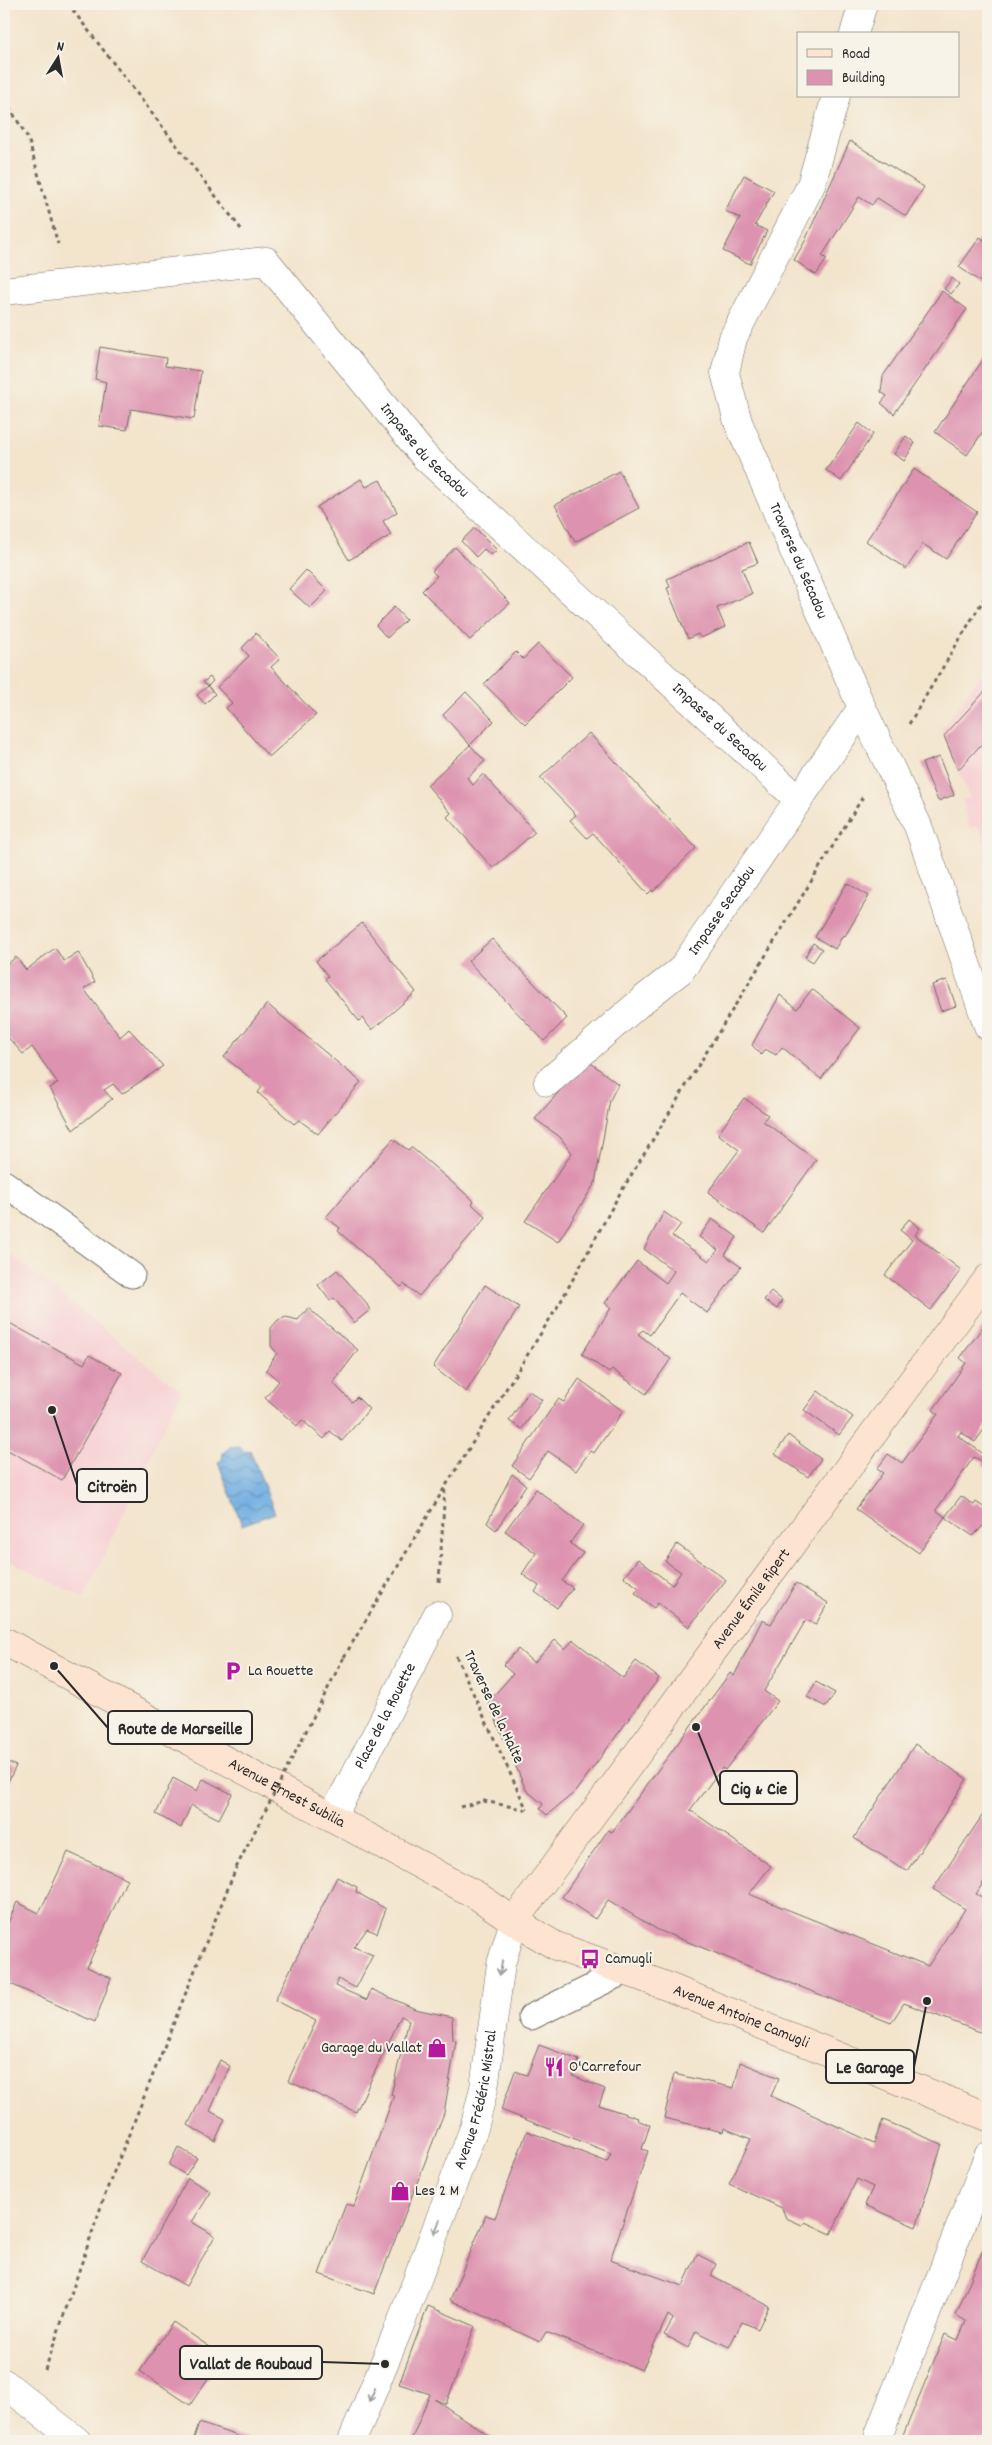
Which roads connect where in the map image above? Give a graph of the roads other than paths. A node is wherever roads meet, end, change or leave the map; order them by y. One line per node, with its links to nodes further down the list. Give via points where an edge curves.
1 (862, 4): 2 (street)
2 (855, 32)
3 (835, 98): 5 (street, Traverse du Sécadou, via 811,185 733,338 725,373 738,422)
4 (4, 291): 6 (street, Impasse du Secadou, via 266,261 425,456)
5 (862, 708): 6 (street, Impasse Secadou); 7 (street, Traverse du Sécadou, via 918,826)
6 (799, 800): 8 (street, Impasse Secadou, via 682,970)
7 (988, 1026)
8 (548, 1082)
9 (4, 1183): 10 (lane)
10 (132, 1275)
11 (988, 1278): 15 (main road, Avenue Émile Ripert)
12 (437, 1615): 14 (street, Place de la Rouette)
13 (4, 1641): 14 (main road, Avenue Ernest Subilia)
14 (332, 1817): 15 (main road, Avenue Ernest Subilia, via 476,1895)
15 (514, 1922): 16 (main road, Avenue Ernest Subilia, via 556,1946); 22 (street, Avenue Frédéric Mistral, one-way to 22, via 501,1964 484,2088 474,2128 385,2364)
16 (625, 1971): 17 (lane); 18 (main road, Avenue Antoine Camugli)
17 (531, 2017)
18 (988, 2117)
19 (988, 2156): 23 (street)
20 (4, 2383): 21 (street)
21 (76, 2441)
22 (352, 2441)
23 (879, 2441)

